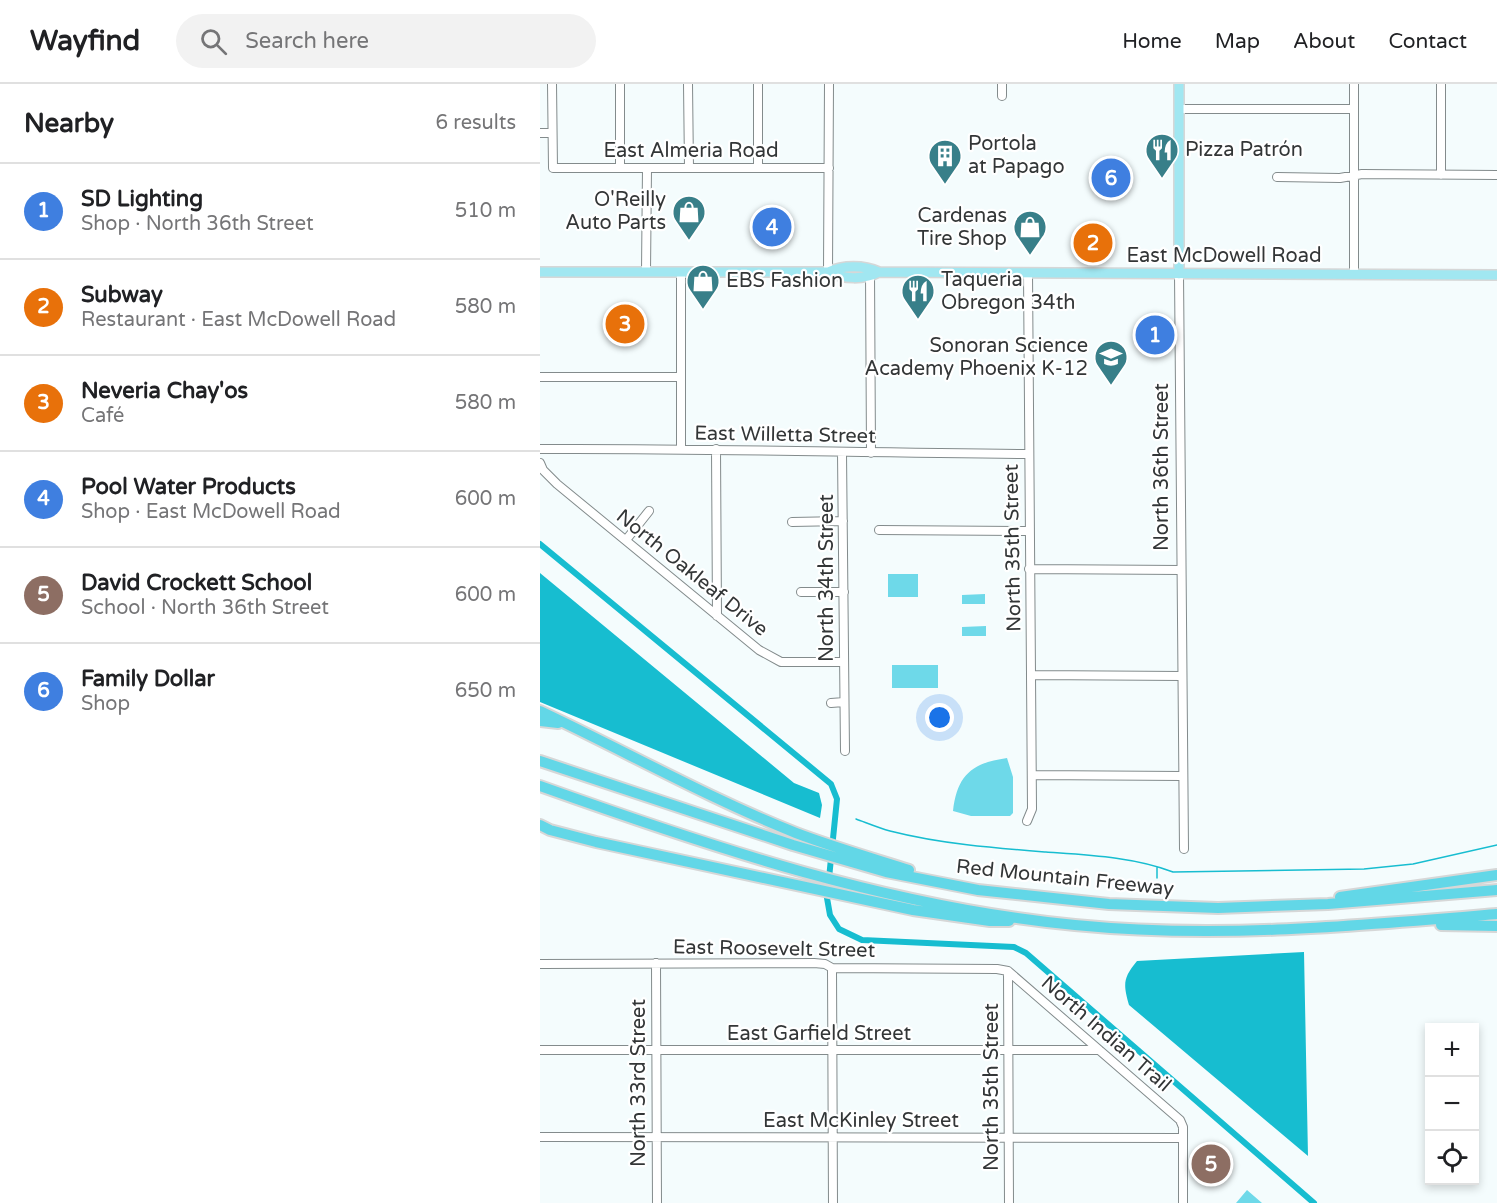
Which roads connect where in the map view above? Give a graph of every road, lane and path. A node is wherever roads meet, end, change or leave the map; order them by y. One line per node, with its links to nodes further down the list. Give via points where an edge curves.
1 (552, 84): 14 (street)
2 (620, 84): 15 (street)
3 (688, 84): 17 (street)
4 (758, 84): 18 (street)
5 (829, 84): 19 (street)
6 (1002, 84): 10 (street)
7 (1179, 84): 11 (main road, North 36th Street)
8 (1354, 84): 12 (street)
9 (1441, 84): 21 (street)
10 (1002, 96)
11 (1179, 109): 12 (street); 30 (main road, North 36th Street)
12 (1354, 109): 20 (street)
13 (540, 133): 14 (street)
14 (552, 133): 15 (street, East Almeria Road, via 553,168)
15 (620, 168): 16 (street, East Almeria Road)
16 (647, 168): 17 (street, East Almeria Road); 25 (street)
17 (689, 168): 18 (street, East Almeria Road)
18 (758, 168): 19 (street, East Almeria Road)
19 (829, 168): 27 (street)
20 (1354, 175): 21 (street); 23 (street); 31 (street)
21 (1441, 175): 22 (street)
22 (1497, 175)
23 (1277, 177)
24 (540, 272): 25 (main road, East McDowell Road)
25 (646, 272): 26 (main road, East McDowell Road)
26 (681, 272): 27 (main road, East McDowell Road); 34 (street)
27 (828, 272): 28 (main road, East McDowell Road, via 839,277)
28 (873, 272): 29 (main road, East McDowell Road); 39 (street)
29 (1028, 273): 30 (main road, East McDowell Road); 40 (street, North 35th Street)
30 (1179, 274): 31 (main road, East McDowell Road); 49 (street, North 36th Street)
31 (1354, 274): 32 (main road, East McDowell Road)
32 (1497, 275)
33 (540, 377): 34 (street)
34 (681, 377): 36 (street)
35 (540, 449): 36 (street, East Willetta Street)
36 (681, 449): 37 (street, East Willetta Street)
37 (716, 449): 38 (street, East Willetta Street); 52 (street)
38 (842, 453): 39 (street, East Willetta Street); 43 (street, North 34th Street)
39 (871, 453): 40 (street, East Willetta Street)
40 (1029, 454): 46 (street, North 35th Street)
41 (540, 463): 47 (street, North Oakleaf Drive, via 557,484)
42 (650, 511): 47 (street)
43 (843, 521): 44 (street); 51 (street, North 34th Street)
44 (792, 522)
45 (879, 530): 46 (street)
46 (1029, 531): 48 (street, North 35th Street)
47 (626, 540): 52 (street, North Oakleaf Drive)
48 (1029, 569): 49 (street); 54 (street, North 35th Street)
49 (1181, 570): 55 (street, North 36th Street)
50 (801, 592): 51 (street)
51 (844, 592): 53 (street, North 34th Street)
52 (717, 616): 53 (street, North Oakleaf Drive, via 759,651 781,662)
53 (844, 662): 56 (street, North 34th Street)
54 (1032, 675): 55 (street); 63 (street, North 35th Street)
55 (1182, 676): 64 (street, North 36th Street)
56 (844, 702): 57 (street); 61 (street, North 34th Street)
57 (831, 703)
58 (540, 711): 60 (highway)
59 (540, 721): 60 (highway)
60 (573, 728): 69 (highway)
61 (845, 751)
62 (540, 760): 69 (highway, via 793,845)
63 (1032, 775): 64 (street); 66 (street, North 35th Street, via 1032,809)
64 (1182, 776): 68 (street, North 36th Street)
65 (540, 786): 72 (highway, Red Mountain Freeway)
66 (1027, 821)
67 (543, 828): 72 (highway, via 787,884)
68 (1184, 849)
69 (859, 860): 73 (highway, Red Mountain Freeway, via 1020,895 1152,907)
70 (1497, 875): 73 (highway)
71 (1497, 890): 73 (highway, Red Mountain Freeway)
72 (856, 892): 75 (highway, Red Mountain Freeway, via 1036,921 1119,929 1215,932)
73 (1284, 907)
74 (1497, 914): 75 (highway, Red Mountain Freeway)
75 (1396, 923): 76 (highway)
76 (1497, 926)
77 (656, 963): 78 (street, East Roosevelt Street); 79 (street, East Roosevelt Street, via 814,963); 82 (street, North 33rd Street)
78 (540, 964)
79 (832, 968): 80 (street, East Roosevelt Street); 84 (street)
80 (1008, 971): 83 (street, North Indian Trail); 85 (street, North 35th Street)
81 (540, 1050): 82 (street, East Garfield Street)
82 (656, 1050): 84 (street, East Garfield Street); 87 (street, North 33rd Street)
83 (1099, 1050): 85 (street, East Garfield Street); 90 (street, North Indian Trail, via 1182,1123)
84 (832, 1051): 85 (street, East Garfield Street); 88 (street)
85 (1008, 1052): 89 (street, North 35th Street)
86 (540, 1137): 87 (street, East McKinley Street)
87 (656, 1137): 88 (street, East McKinley Street); 91 (street, North 33rd Street)
88 (833, 1137): 89 (street, East McKinley Street); 92 (street)
89 (1009, 1138): 90 (street, East McKinley Street); 93 (street, North 35th Street)
90 (1183, 1138): 94 (street)
91 (657, 1203)
92 (833, 1203)
93 (1009, 1203)
94 (1183, 1203)

